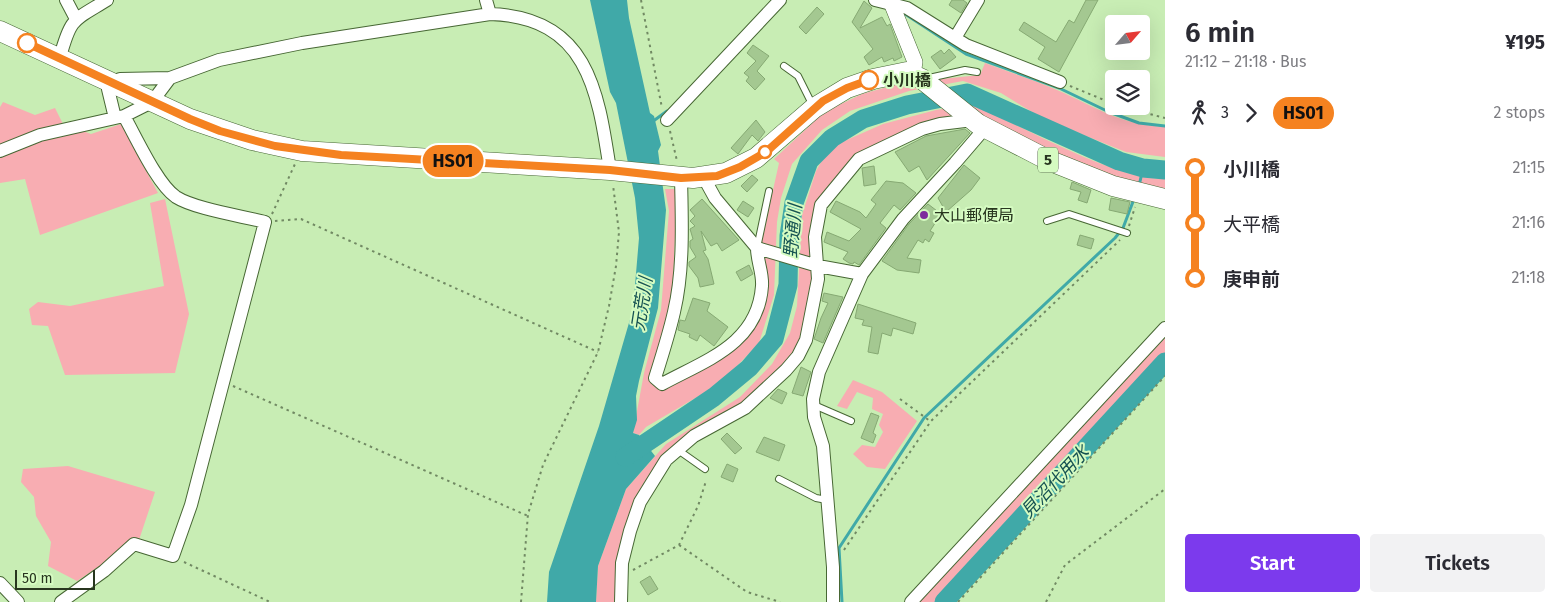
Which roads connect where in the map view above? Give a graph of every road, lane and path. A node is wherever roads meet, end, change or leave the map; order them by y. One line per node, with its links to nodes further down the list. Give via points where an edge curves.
1 (66, 0): 10 (street)
2 (108, 0): 10 (street)
3 (486, 0): 9 (street)
4 (641, 0): 26 (path)
5 (780, 0): 26 (street)
6 (875, 0): 8 (street)
7 (978, 0): 12 (street)
8 (891, 3): 12 (street, via 907,8); 17 (street)
9 (490, 14): 16 (street, via 302,43 219,60); 30 (street, via 514,14 548,29 571,45 588,72 597,95)
10 (76, 19): 13 (street, via 67,30)
11 (0, 31): 13 (main road)
12 (955, 38): 18 (street)
13 (60, 57): 19 (main road)
14 (784, 66): 22 (lane, via 798,76)
15 (977, 72): 17 (lane, via 965,70)
16 (170, 78): 19 (street, via 120,79); 21 (street)
17 (920, 78): 22 (main road, via 900,73 860,83); 27 (main road, 5)
18 (1060, 82): 20 (path)
19 (110, 83): 21 (main road); 24 (street, via 108,89)
20 (1105, 100)
21 (152, 102): 24 (street); 29 (main road, via 220,131)
22 (814, 108): 32 (main road, via 756,158 726,173)
23 (1150, 114): 25 (path)
24 (120, 117): 28 (street, via 40,136); 37 (street, via 163,183 176,196 188,203)
25 (1165, 118)
26 (666, 120): 31 (path)
27 (975, 122): 34 (main road, 5, via 1083,175); 40 (street, via 940,124 922,130 859,159 850,167 821,204 814,237); 41 (street, via 955,164 903,219)
28 (0, 151)
29 (302, 151): 30 (main road); 37 (path, via 271,218)
30 (612, 170): 31 (main road); 43 (path, via 619,232 616,266)
31 (678, 178): 32 (main road); 39 (street, via 682,226 676,296 656,378 658,382 662,384 718,354 740,339 748,329 762,288)
32 (704, 178): 39 (street, via 715,198)
33 (769, 191): 39 (lane)
34 (1137, 193): 35 (main road, 5); 38 (path)
35 (1165, 199)
36 (1046, 221): 38 (lane, via 1069,214)
37 (265, 222): 43 (path, via 300,219); 45 (street)
38 (1126, 232): 49 (path)
39 (759, 249): 40 (street)
40 (817, 265): 41 (street); 50 (street, via 812,323 798,356 745,408 694,436)
41 (862, 274): 47 (street, via 819,372)
42 (1165, 328): 69 (street)
43 (598, 352): 56 (path, via 543,464)
44 (1165, 376): 70 (path)
45 (223, 381): 56 (path); 58 (street, via 191,505)
46 (900, 399): 49 (path)
47 (813, 405): 48 (lane); 55 (street, via 823,446)
48 (852, 421)
49 (931, 421): 59 (path)
50 (678, 450): 51 (lane); 60 (street, via 666,460 640,502 628,539)
51 (705, 469)
52 (778, 479): 55 (lane)
53 (706, 482): 57 (path)
54 (1165, 489): 71 (path, via 1065,565)
55 (827, 500): 59 (street)
56 (528, 516): 65 (path)
57 (679, 545): 60 (path); 67 (path, via 746,592)
58 (173, 556): 63 (street, via 134,544); 64 (path)
59 (832, 567): 68 (street)
60 (622, 576): 66 (street)
61 (0, 582): 62 (street)
62 (18, 602)
63 (61, 602)
64 (270, 602)
65 (521, 602)
66 (620, 602)
67 (780, 602)
68 (833, 602)
69 (911, 602)
70 (958, 602)
71 (1046, 602)

